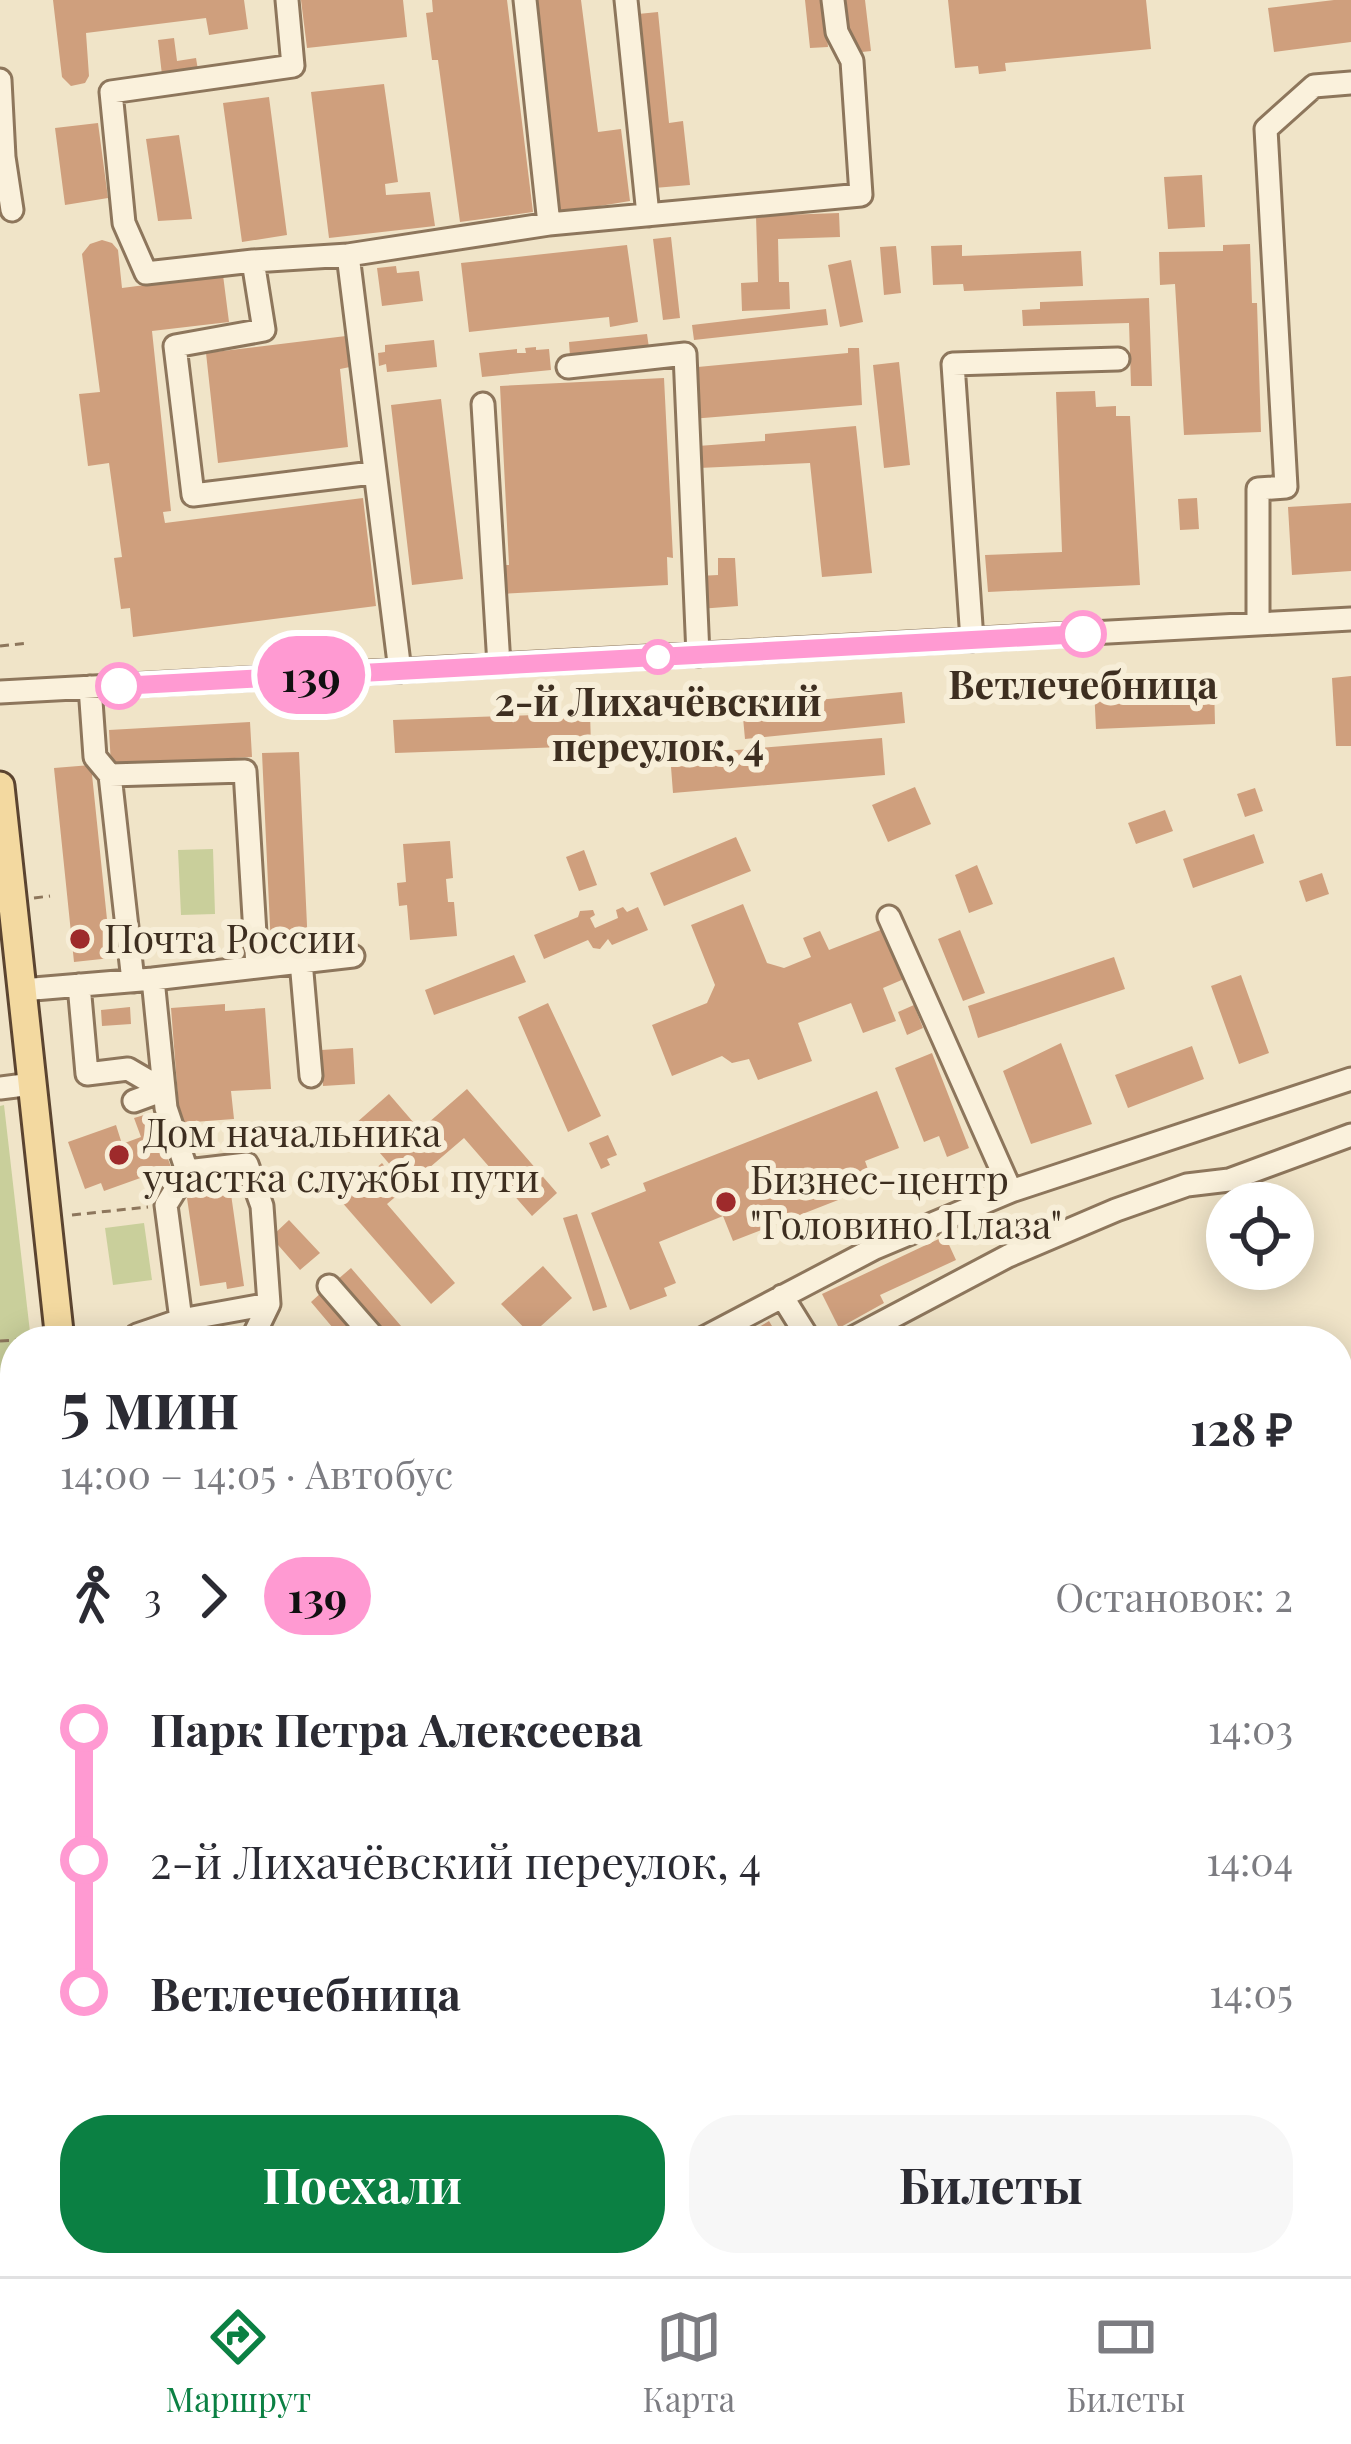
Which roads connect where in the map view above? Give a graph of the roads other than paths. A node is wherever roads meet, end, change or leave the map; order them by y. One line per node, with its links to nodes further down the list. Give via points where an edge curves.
1 (287, 0): 12 (street, via 293,66 111,92 124,223 146,273)
2 (524, 0): 10 (street)
3 (626, 0): 9 (street)
4 (833, 0): 9 (street, via 852,61 861,195)
5 (0, 80): 7 (street)
6 (1351, 83): 18 (street, via 1314,86 1266,129 1286,487 1258,489)
7 (2, 157): 8 (street)
8 (12, 209)
9 (648, 215): 10 (street)
10 (549, 224): 11 (street)
11 (347, 255): 12 (street); 16 (street)
12 (253, 261): 16 (street, via 264,330 175,346 193,495)
13 (1118, 359): 19 (street, via 953,364)
14 (568, 367): 20 (street, via 685,354)
15 (483, 404): 21 (street)
16 (372, 473): 22 (street)
17 (1351, 620): 18 (street)
18 (1258, 624): 19 (street)
19 (972, 640): 20 (street)
20 (698, 655): 21 (street)
21 (499, 665): 22 (street)
22 (400, 671): 23 (street)
23 (90, 687): 24 (street); 25 (street, via 95,757)
24 (0, 692)
25 (110, 775): 30 (street, via 245,771); 31 (street)
26 (0, 786): 33 (main road)
27 (889, 917): 42 (street)
28 (353, 956): 29 (street)
29 (301, 962): 30 (street); 34 (street)
30 (257, 966): 31 (street)
31 (143, 980): 32 (street); 38 (street)
32 (79, 986): 33 (street); 38 (street, via 87,1074 128,1069)
33 (22, 990): 36 (main road)
34 (311, 1076)
35 (1351, 1079): 42 (street)
36 (32, 1084): 37 (street); 47 (main road)
37 (0, 1088)
38 (164, 1090): 39 (street); 41 (street)
39 (134, 1101)
40 (1351, 1135): 53 (street, via 1116,1210)
41 (187, 1171): 45 (street, via 247,1164 262,1206); 46 (street, via 166,1205)
42 (1011, 1190): 44 (street)
43 (329, 1286): 50 (street)
44 (782, 1296): 51 (street); 52 (street)
45 (269, 1304): 46 (street); 49 (street)
46 (181, 1320): 48 (street)
47 (58, 1326)
48 (163, 1326)
49 (258, 1326)
50 (364, 1326)
51 (726, 1326)
52 (800, 1326)
53 (875, 1326)

